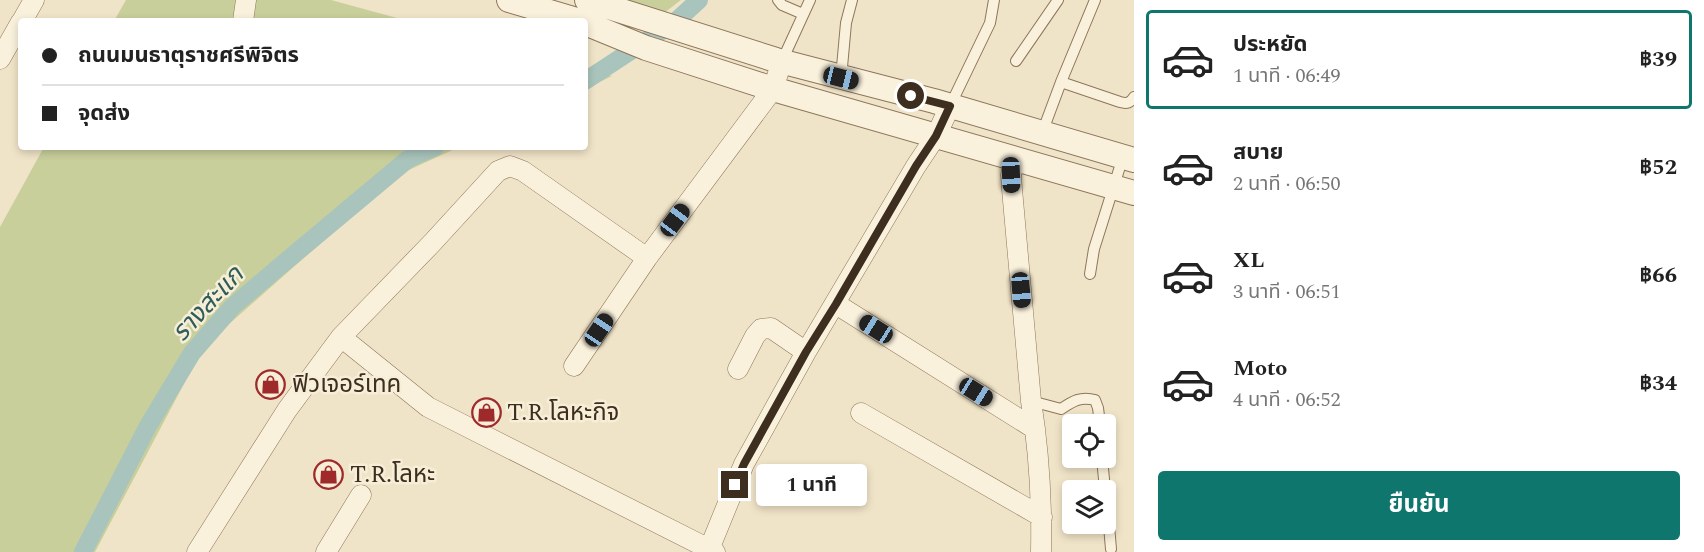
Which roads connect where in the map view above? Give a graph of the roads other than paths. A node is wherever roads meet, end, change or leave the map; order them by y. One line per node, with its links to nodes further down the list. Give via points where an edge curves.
1 (34, 0): 12 (street)
2 (246, 0): 13 (street)
3 (509, 0): 14 (street)
4 (586, 0): 15 (street); 18 (street)
5 (778, 0): 11 (lane)
6 (810, 0): 11 (lane)
7 (852, 0): 23 (lane)
8 (993, 0): 27 (lane, via 990,23)
9 (1058, 0): 22 (lane)
10 (1095, 0): 24 (lane)
11 (803, 14): 21 (lane)
12 (23, 18)
13 (243, 18)
14 (569, 18)
15 (586, 18)
16 (588, 24): 20 (street)
17 (18, 27): 19 (street)
18 (680, 29): 20 (street); 21 (street)
19 (0, 59)
20 (683, 59): 25 (street)
21 (783, 61): 23 (street); 25 (street)
22 (1016, 61)
23 (841, 78): 27 (street)
24 (1061, 82): 26 (lane, via 1126,104); 28 (lane)
25 (773, 89): 29 (street); 33 (street)
26 (1134, 97)
27 (950, 106): 28 (street); 29 (street)
28 (1042, 133): 31 (street)
29 (936, 136): 30 (street); 35 (street)
30 (1015, 158): 32 (street); 40 (street, via 1011,175)
31 (1128, 158): 32 (lane)
32 (1124, 190): 34 (lane, via 1094,249)
33 (647, 258): 36 (street, via 523,171 510,166 498,171); 38 (street)
34 (1090, 274)
35 (836, 304): 37 (street); 43 (street)
36 (341, 337): 48 (street, via 428,407); 49 (street, via 287,410)
37 (806, 352): 39 (street, via 771,328 761,329); 48 (street, via 744,464)
38 (574, 366)
39 (738, 369)
40 (1031, 401): 42 (lane, via 1061,409 1087,398 1095,400); 43 (street)
41 (861, 413): 45 (street)
42 (1099, 414)
43 (1035, 429): 45 (street)
44 (361, 495): 50 (street)
45 (1042, 517): 51 (street)
46 (1109, 534): 47 (lane)
47 (1111, 549)
48 (711, 551)
49 (197, 552)
50 (326, 552)
51 (1041, 552)

